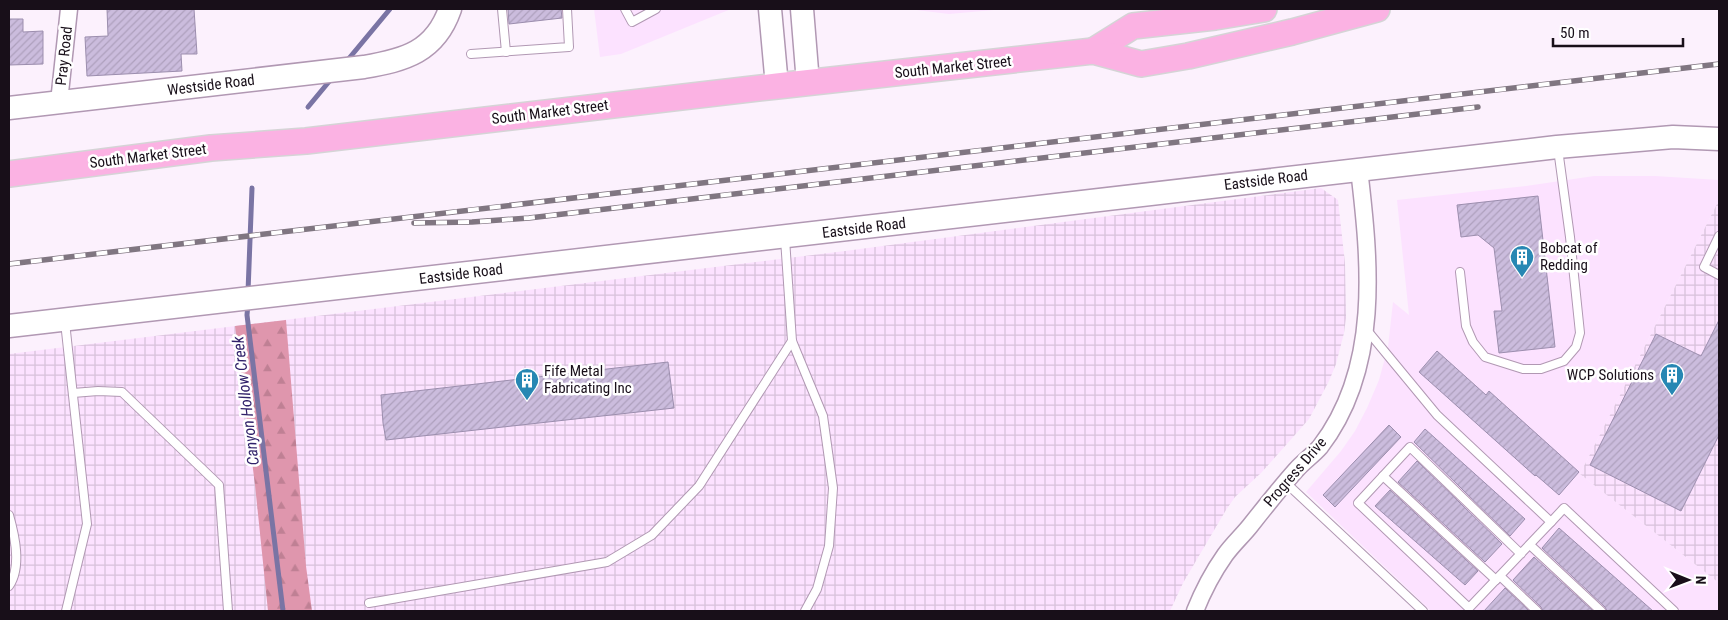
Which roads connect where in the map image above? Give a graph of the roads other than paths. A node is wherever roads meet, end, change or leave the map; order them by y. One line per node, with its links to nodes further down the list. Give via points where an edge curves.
1 (69, 9): 16 (street, Pray Road)
2 (450, 9): 16 (street, Westside Road, via 437,35 425,47 395,61)
3 (502, 9): 12 (lane)
4 (567, 9): 12 (lane, via 570,47)
5 (625, 9): 6 (lane, via 632,22)
6 (656, 9)
7 (770, 9): 15 (street)
8 (802, 9): 14 (street)
9 (1264, 9): 11 (main road, South Market Street, via 1133,26)
10 (1377, 9): 11 (main road, South Market Street, via 1292,32 1141,64)
11 (1092, 51): 14 (main road, South Market Street)
12 (506, 52): 13 (lane)
13 (471, 54)
14 (808, 83): 15 (main road, South Market Street)
15 (777, 86): 21 (main road, South Market Street, via 211,148)
16 (59, 102): 17 (street, Westside Road)
17 (9, 108)
18 (1719, 139): 19 (street, Eastside Road, via 1673,136)
19 (1558, 147): 20 (street, Eastside Road); 24 (lane, via 1580,333 1576,347 1564,361 1541,369 1523,369 1485,357 1466,326)
20 (1359, 170): 23 (street, Eastside Road); 28 (street, Progress Drive, via 1367,251)
21 (9, 174)
22 (1719, 236): 25 (lane, via 1704,267)
23 (785, 237): 26 (street, Eastside Road); 29 (lane)
24 (1460, 272)
25 (1719, 275)
26 (65, 320): 27 (street, Eastside Road); 30 (lane)
27 (9, 326)
28 (1365, 328): 32 (street, Progress Drive, via 1357,373 1344,409 1320,447); 34 (lane, via 1437,415)
29 (792, 341): 39 (lane, via 699,486 652,535 607,562); 43 (lane, via 822,416 833,488 829,546 818,589)
30 (73, 393): 41 (lane, via 87,524); 42 (lane, via 122,392 219,485)
31 (1383, 476): 36 (lane, via 1410,447); 37 (lane); 40 (lane, via 1358,503)
32 (1285, 482): 44 (street, Progress Drive, via 1226,553); 45 (lane)
33 (9, 515): 38 (lane, via 16,542 14,578)
34 (1552, 522): 35 (lane); 48 (lane, via 1564,508)
35 (1530, 544): 36 (lane); 47 (lane)
36 (1521, 554): 37 (lane)
37 (1498, 578): 40 (lane); 46 (lane)
38 (9, 586)
39 (369, 603)
40 (1471, 609)
41 (66, 611)
42 (228, 611)
43 (805, 611)
44 (1195, 611)
45 (1423, 611)
46 (1537, 611)
47 (1602, 611)
48 (1674, 611)

